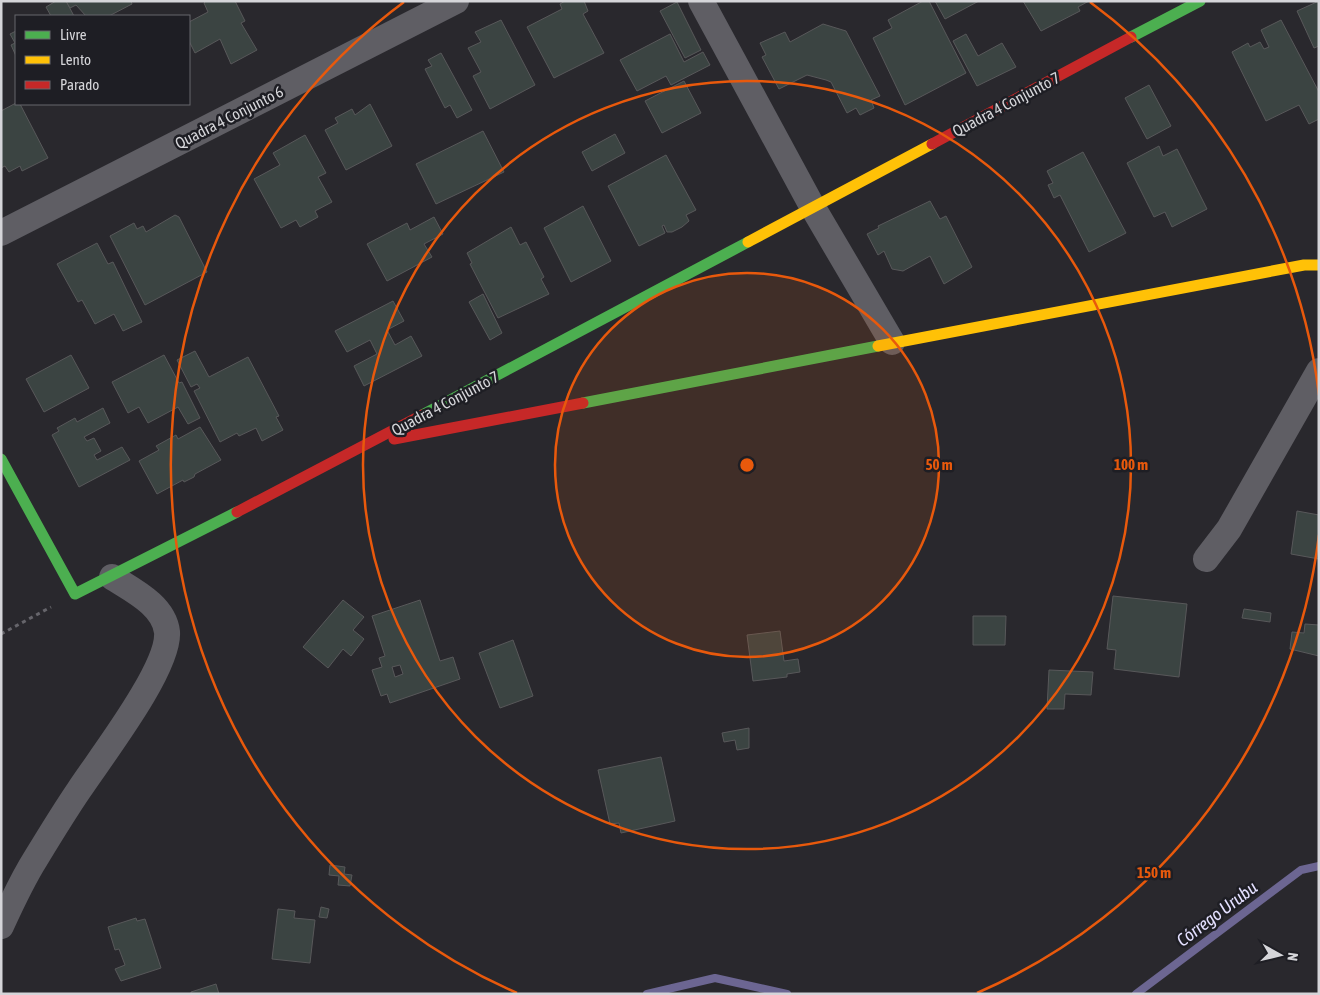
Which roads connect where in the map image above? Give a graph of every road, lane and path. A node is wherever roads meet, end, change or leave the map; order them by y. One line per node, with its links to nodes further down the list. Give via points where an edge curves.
1 (456, 1): 5 (street, Quadra 4 Conjunto 6)
2 (701, 1): 4 (street)
3 (1200, 1): 4 (street, Quadra 4 Conjunto 7)
4 (812, 206): 7 (street); 9 (street, Quadra 4 Conjunto 7)
5 (1, 233)
6 (1319, 265): 7 (street, via 1304,264)
7 (892, 342): 9 (street)
8 (1319, 371): 11 (street, via 1229,529)
9 (366, 445): 12 (street, Quadra 4 Conjunto 7)
10 (1, 460): 13 (street)
11 (1206, 559)
12 (112, 577): 13 (street, Quadra 4 Conjunto 7); 15 (street, via 157,609 167,631 166,644 159,666 35,859)
13 (75, 594): 14 (path)
14 (1, 634)
15 (1, 926)

